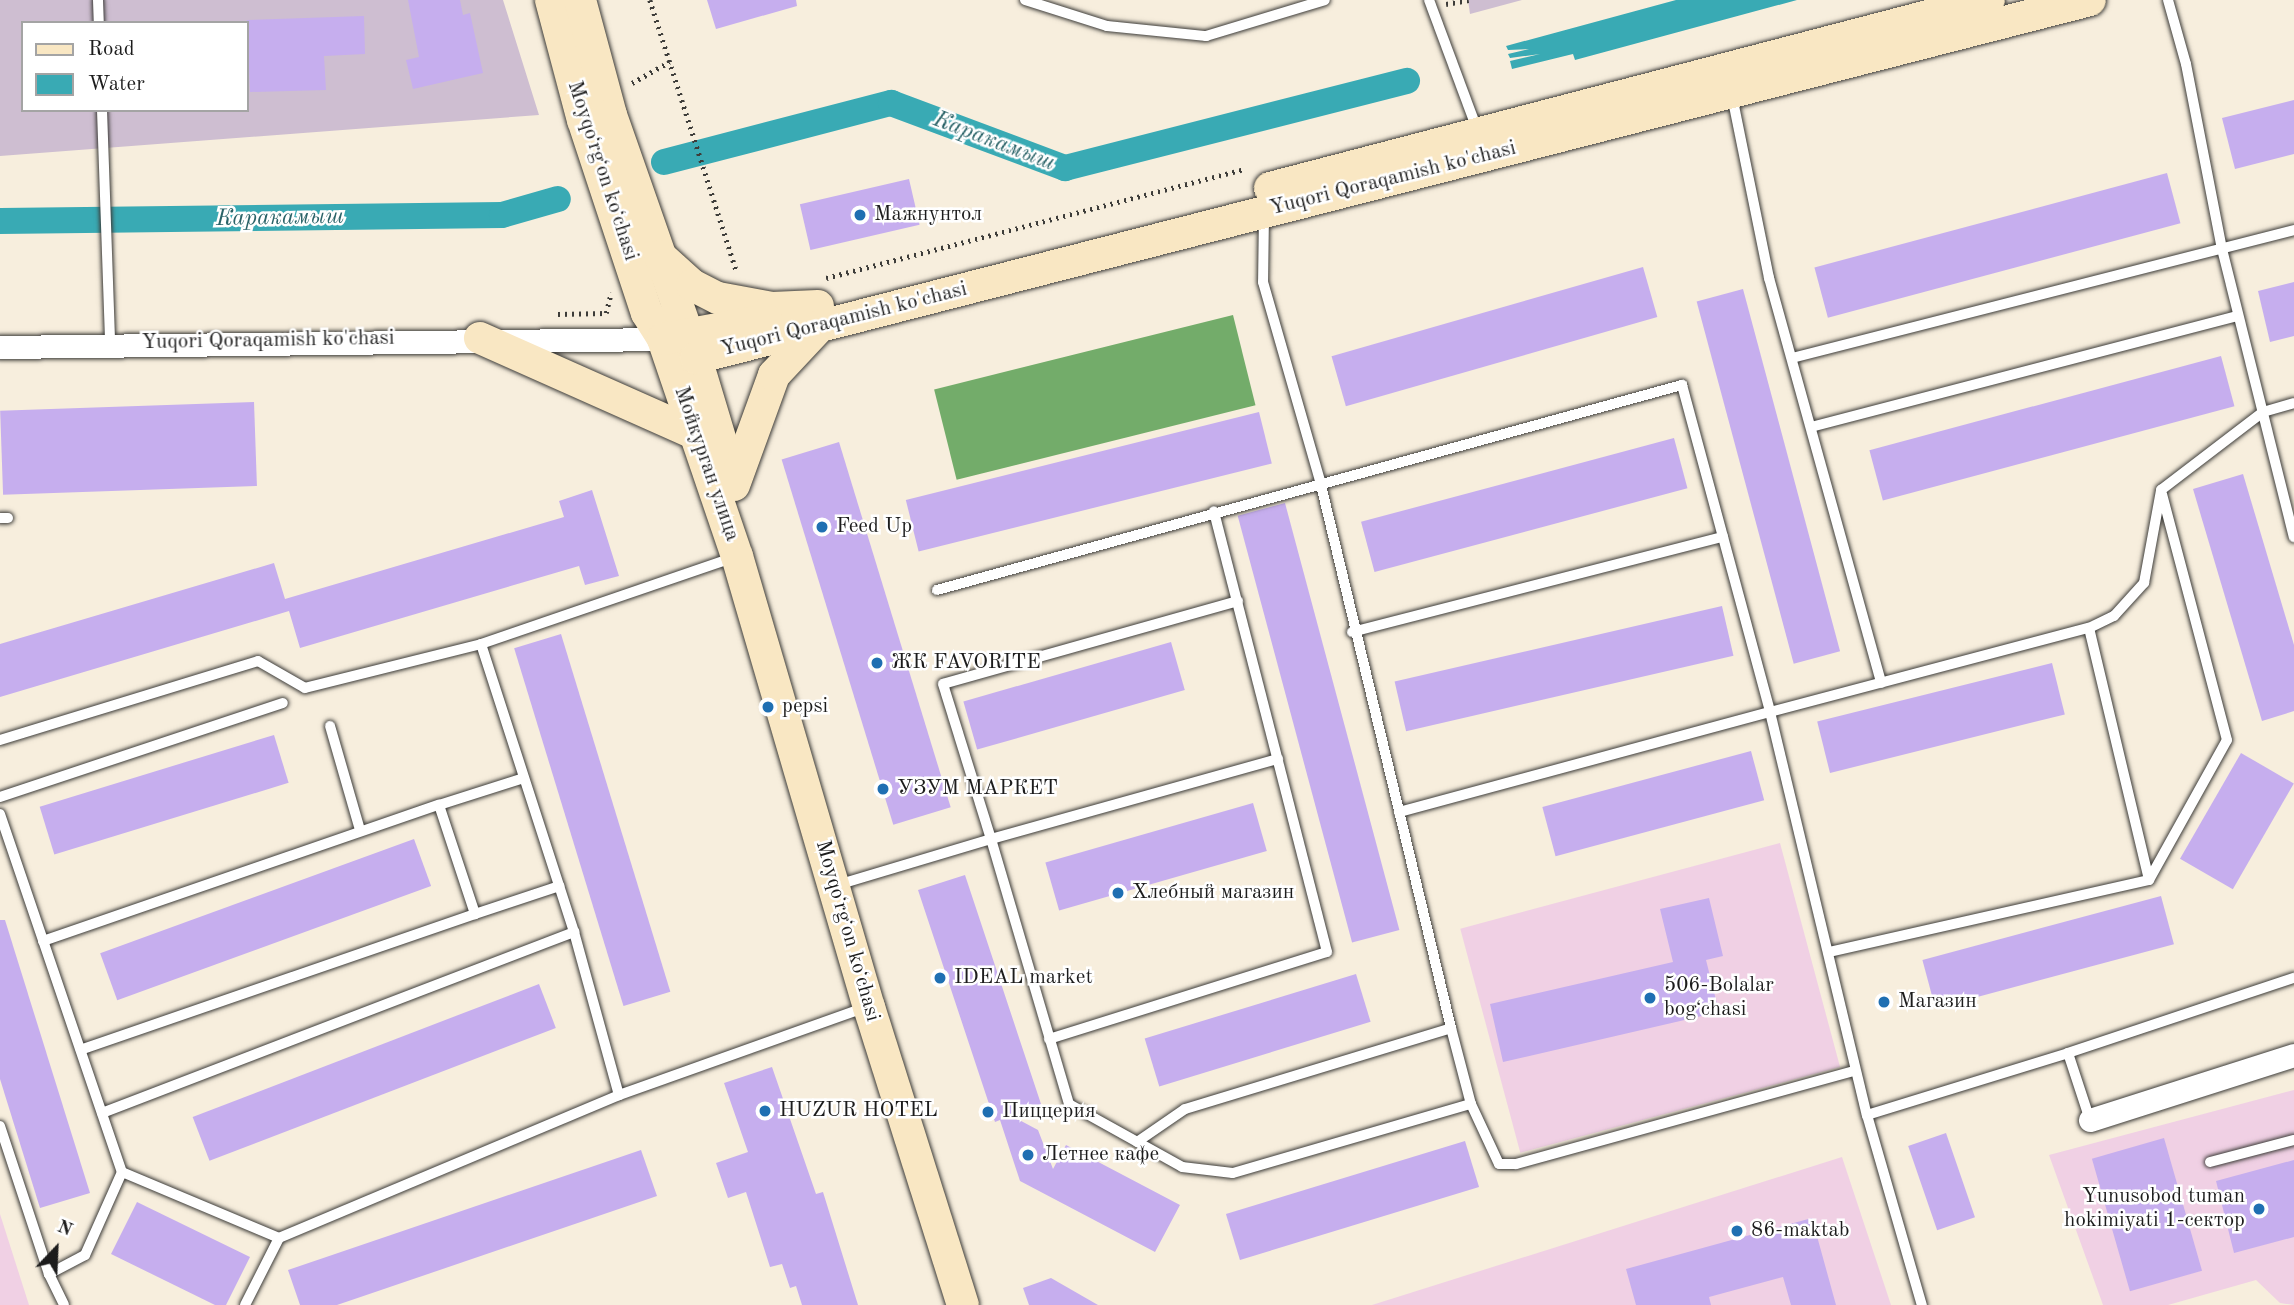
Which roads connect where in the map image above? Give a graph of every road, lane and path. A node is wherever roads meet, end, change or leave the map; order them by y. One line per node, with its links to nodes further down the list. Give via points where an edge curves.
1 (98, 0): 11 (lane)
2 (551, 0): 14 (main road, Moyqoʻrgʻon koʻchasi)
3 (580, 0): 14 (main road, Moyqoʻrgʻon koʻchasi)
4 (650, 0): 12 (path)
5 (1025, 0): 6 (lane, via 1107,26 1206,36)
6 (1325, 0)
7 (1429, 0): 16 (lane)
8 (1989, 0): 13 (main road, Yuqori Qoraqamish ko'chasi)
9 (2090, 0): 13 (main road, Yuqori Qoraqamish ko'chasi)
10 (2168, 0): 20 (lane, via 2186,64)
11 (99, 21)
12 (669, 62): 14 (path, via 629,85); 21 (path)
13 (1727, 81): 16 (main road, Yuqori Qoraqamish ko'chasi); 30 (lane, via 1769,278)
14 (609, 111): 19 (main road, Moyqoʻrgʻon koʻchasi)
15 (102, 112): 27 (lane)
16 (1483, 144): 17 (main road, Yuqori Qoraqamish ko'chasi)
17 (1256, 191): 23 (main road, Yuqori Qoraqamish ko'chasi); 23 (path); 35 (lane, via 1263,282)
18 (2294, 230): 20 (lane)
19 (644, 243): 23 (main road, via 692,285 718,298 772,308); 28 (main road, Moyqoʻrgʻon koʻchasi)
20 (2222, 250): 25 (lane); 30 (lane)
21 (740, 280)
22 (614, 286): 24 (path, via 606,313)
23 (817, 305): 28 (main road, Yuqori Qoraqamish ko'chasi); 36 (main road, via 774,375)
24 (550, 314)
25 (2238, 316): 32 (lane); 33 (lane)
26 (480, 338): 27 (street, Yuqori Qoraqamish ko'chasi); 28 (street, Yuqori Qoraqamish ko'chasi); 34 (main road)
27 (110, 343): 29 (street, Yuqori Qoraqamish ko'chasi)
28 (682, 344): 34 (main road, Мойкурган улица); 36 (main road, Мойкурган улица)
29 (0, 347)
30 (1792, 358): 33 (lane)
31 (2294, 404): 32 (lane)
32 (2263, 412): 37 (lane); 40 (lane)
33 (1811, 427): 47 (lane)
34 (696, 434): 41 (main road, Мойкурган улица)
35 (1320, 481): 38 (lane); 39 (lane, via 1682,385); 45 (lane)
36 (734, 485): 41 (main road, Мойкурган улица)
37 (2161, 490): 44 (lane, via 2140,591 2114,616); 60 (lane, via 2227,740)
38 (1214, 511): 42 (lane); 43 (lane)
39 (1723, 537): 45 (lane); 49 (lane)
40 (2294, 537)
41 (737, 556): 46 (lane); 62 (main road, Moyqoʻrgʻon koʻchasi)
42 (937, 590)
43 (1238, 601): 52 (lane); 59 (lane, via 943,684)
44 (2089, 628): 47 (lane); 60 (lane)
45 (1352, 632): 56 (lane)
46 (481, 644): 51 (lane, via 305,688 258,661); 53 (lane)
47 (1881, 682): 49 (lane)
48 (283, 703): 54 (lane)
49 (1770, 712): 56 (lane); 66 (lane)
50 (330, 726): 58 (lane)
51 (0, 740)
52 (1278, 759): 59 (lane); 70 (lane, via 1327,952)
53 (524, 778): 55 (lane); 61 (lane)
54 (0, 797)
55 (439, 805): 58 (lane); 63 (lane)
56 (1399, 812): 69 (lane)
57 (0, 814): 65 (lane)
58 (360, 830): 65 (lane)
59 (991, 839): 62 (lane); 70 (lane)
60 (2149, 880): 66 (lane)
61 (559, 886): 63 (lane); 64 (lane)
62 (834, 886): 68 (main road, Moyqoʻrgʻon koʻchasi)
63 (475, 914): 71 (lane)
64 (574, 932): 75 (lane); 77 (lane)
65 (43, 941): 71 (lane)
66 (1829, 952): 74 (lane)
67 (2294, 978): 72 (lane)
68 (869, 1007): 75 (lane); 89 (main road, Moyqoʻrgʻon koʻchasi)
69 (1451, 1028): 76 (lane); 82 (lane, via 1185,1109)
70 (1049, 1039): 82 (lane, via 1069,1104)
71 (81, 1050): 77 (lane)
72 (2068, 1053): 78 (lane); 79 (lane)
73 (2294, 1055): 79 (street)
74 (1854, 1071): 76 (lane, via 1516,1164 1499,1164); 78 (lane)
75 (619, 1095): 85 (lane)
76 (1471, 1104): 82 (lane, via 1233,1173 1182,1167)
77 (102, 1113): 84 (lane)
78 (1867, 1115): 90 (lane)
79 (2090, 1120)
80 (0, 1126): 86 (lane)
81 (2294, 1140): 83 (lane)
82 (1137, 1142)
83 (2210, 1163)
84 (122, 1172): 85 (lane); 86 (lane, via 85,1255)
85 (279, 1238): 88 (lane)
86 (49, 1274): 87 (lane)
87 (64, 1305)
88 (244, 1305)
89 (963, 1305)
90 (1923, 1305)

